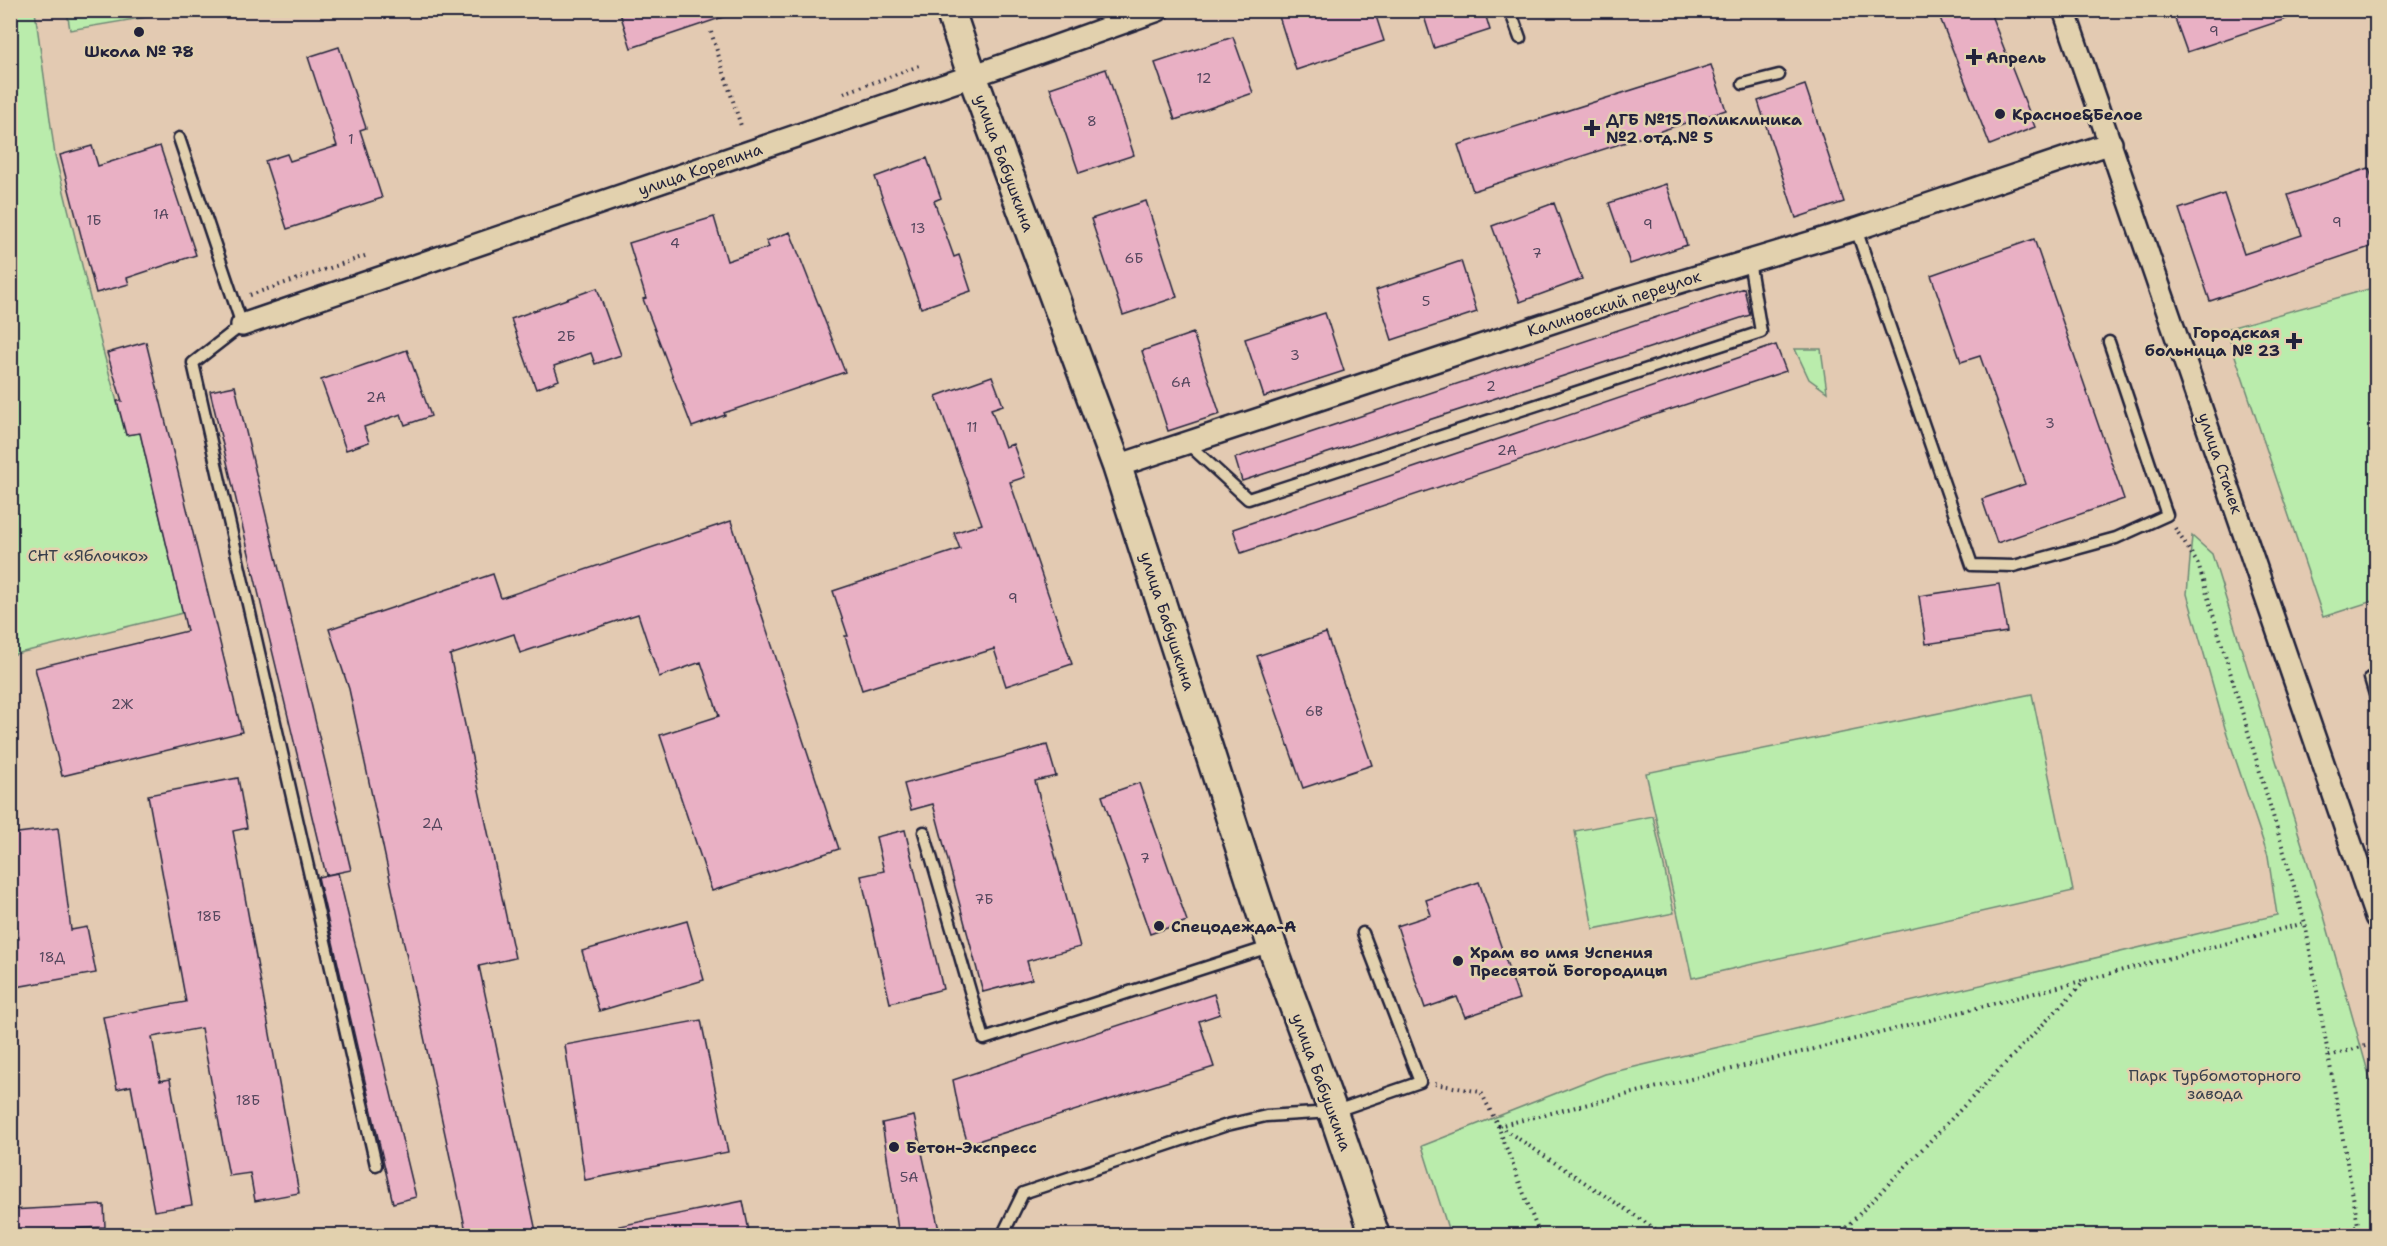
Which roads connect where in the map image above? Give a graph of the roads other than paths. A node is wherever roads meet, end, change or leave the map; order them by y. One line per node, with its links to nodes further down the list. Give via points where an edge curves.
1 (950, 10): 6 (street, улица Бабушкина)
2 (1158, 10): 6 (street, улица Корепина)
3 (1510, 10): 5 (lane)
4 (2064, 10): 10 (street, улица Стачек)
5 (1520, 38)
6 (972, 75): 13 (street, улица Корепина); 16 (street, улица Бабушкина)
7 (1779, 75): 8 (lane)
8 (1743, 84)
9 (178, 138): 13 (lane)
10 (2111, 142): 11 (street, Калиновский переулок); 20 (street, улица Стачек)
11 (1856, 229): 12 (street, Калиновский переулок); 14 (lane, via 1972,565 2014,566 2116,538 2167,514)
12 (1749, 261): 15 (street, Калиновский переулок); 15 (lane, via 1761,332 1248,499)
13 (242, 325): 24 (lane, via 193,363)
14 (2109, 342)
15 (1187, 443): 16 (street, Калиновский переулок)
16 (1118, 466): 22 (street, улица Бабушкина)
17 (2370, 678): 18 (lane)
18 (2376, 698)
19 (924, 832): 22 (lane, via 984,1039)
20 (2376, 917)
21 (1363, 933): 23 (lane, via 1420,1082)
22 (1272, 946): 23 (street, улица Бабушкина)
23 (1333, 1112): 25 (lane, via 1266,1116 1227,1125 1023,1193); 26 (street, улица Бабушкина)
24 (376, 1165)
25 (1002, 1236)
26 (1375, 1236)

